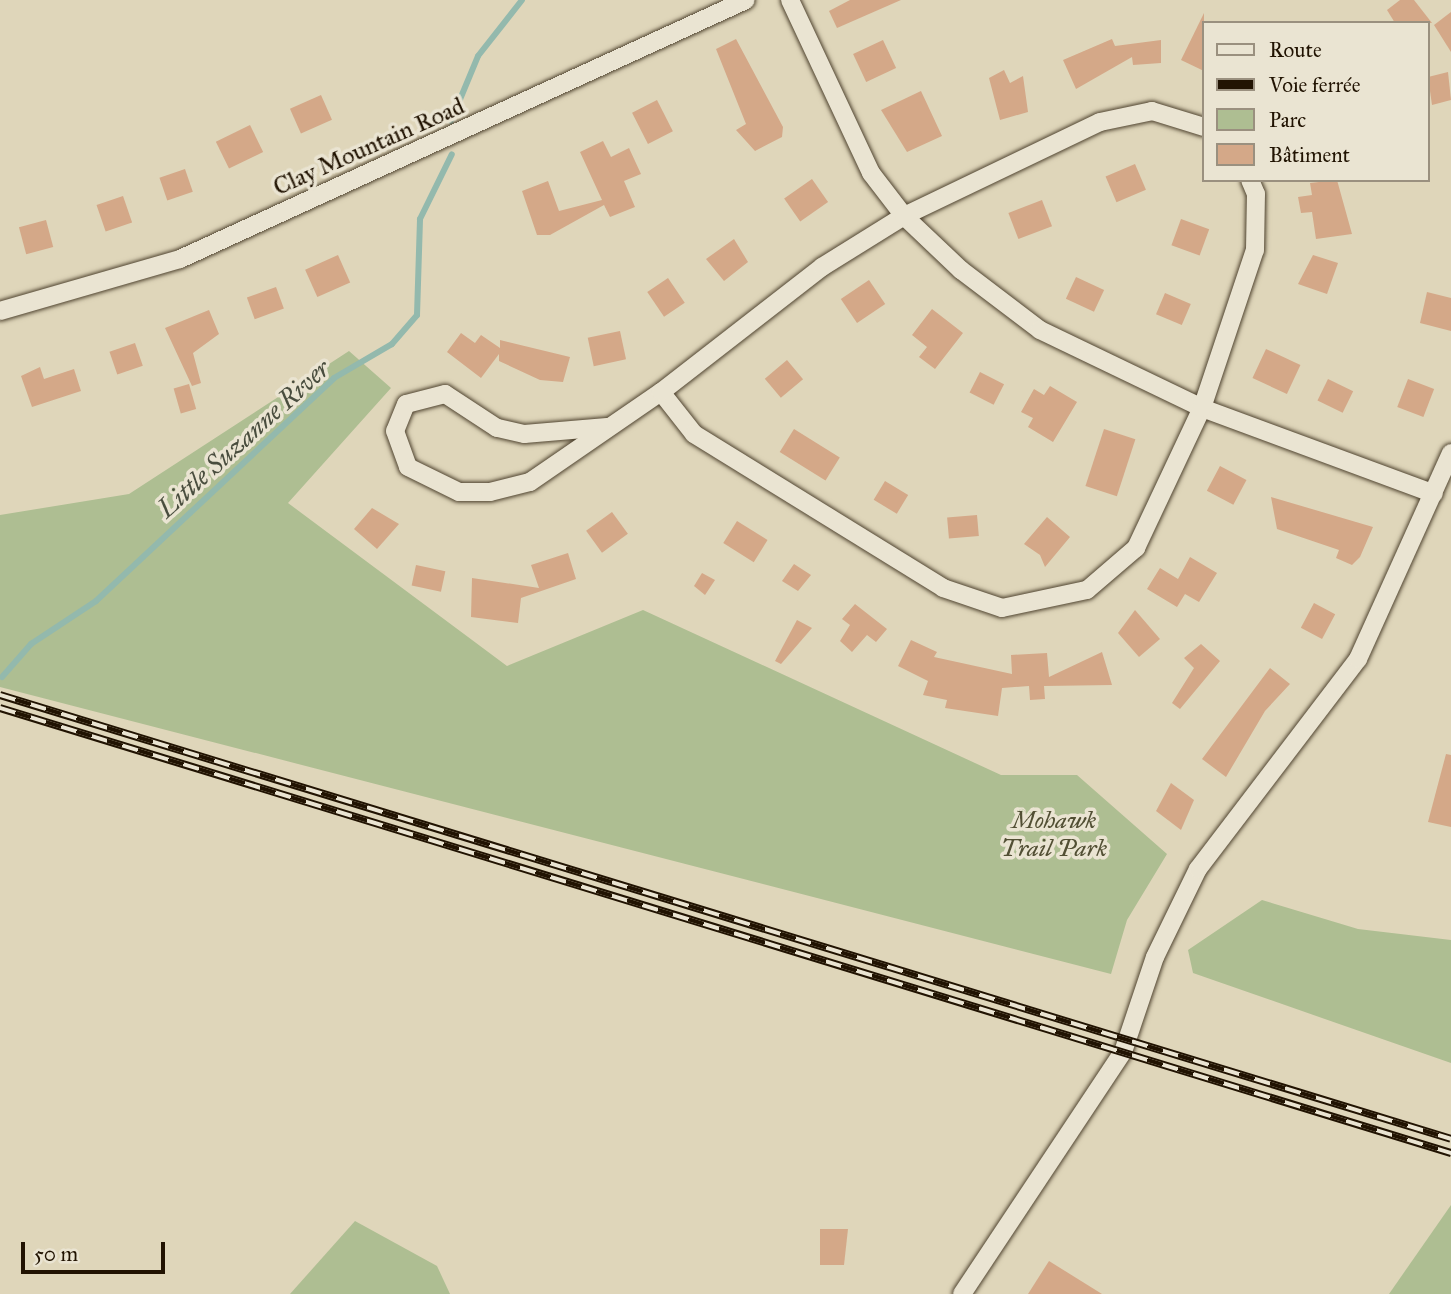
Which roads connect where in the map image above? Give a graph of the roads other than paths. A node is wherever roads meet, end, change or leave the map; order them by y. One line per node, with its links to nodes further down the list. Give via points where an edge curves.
1 (747, 0): 6 (street, Clay Mountain Road, via 180,259)
2 (790, 0): 5 (street, via 871,173)
3 (1202, 126): 5 (street, via 1152,111 1100,122)
4 (1251, 182): 8 (street, via 1256,194 1255,250)
5 (904, 216): 7 (street, via 822,267); 8 (street, via 1040,330)
6 (0, 311)
7 (661, 392): 8 (street, via 694,435 943,588 1002,608 1087,590 1115,571 1136,548); 9 (street)
8 (1202, 408): 11 (street)
9 (607, 427): 9 (street, via 524,434 497,428 445,394 406,404 396,431 408,467 423,478 459,492 490,492 550,473)
10 (1451, 453): 11 (street)
11 (1434, 494): 12 (street, via 1358,659 1198,869 1155,957 1127,1041 1080,1125)
12 (962, 1294)

